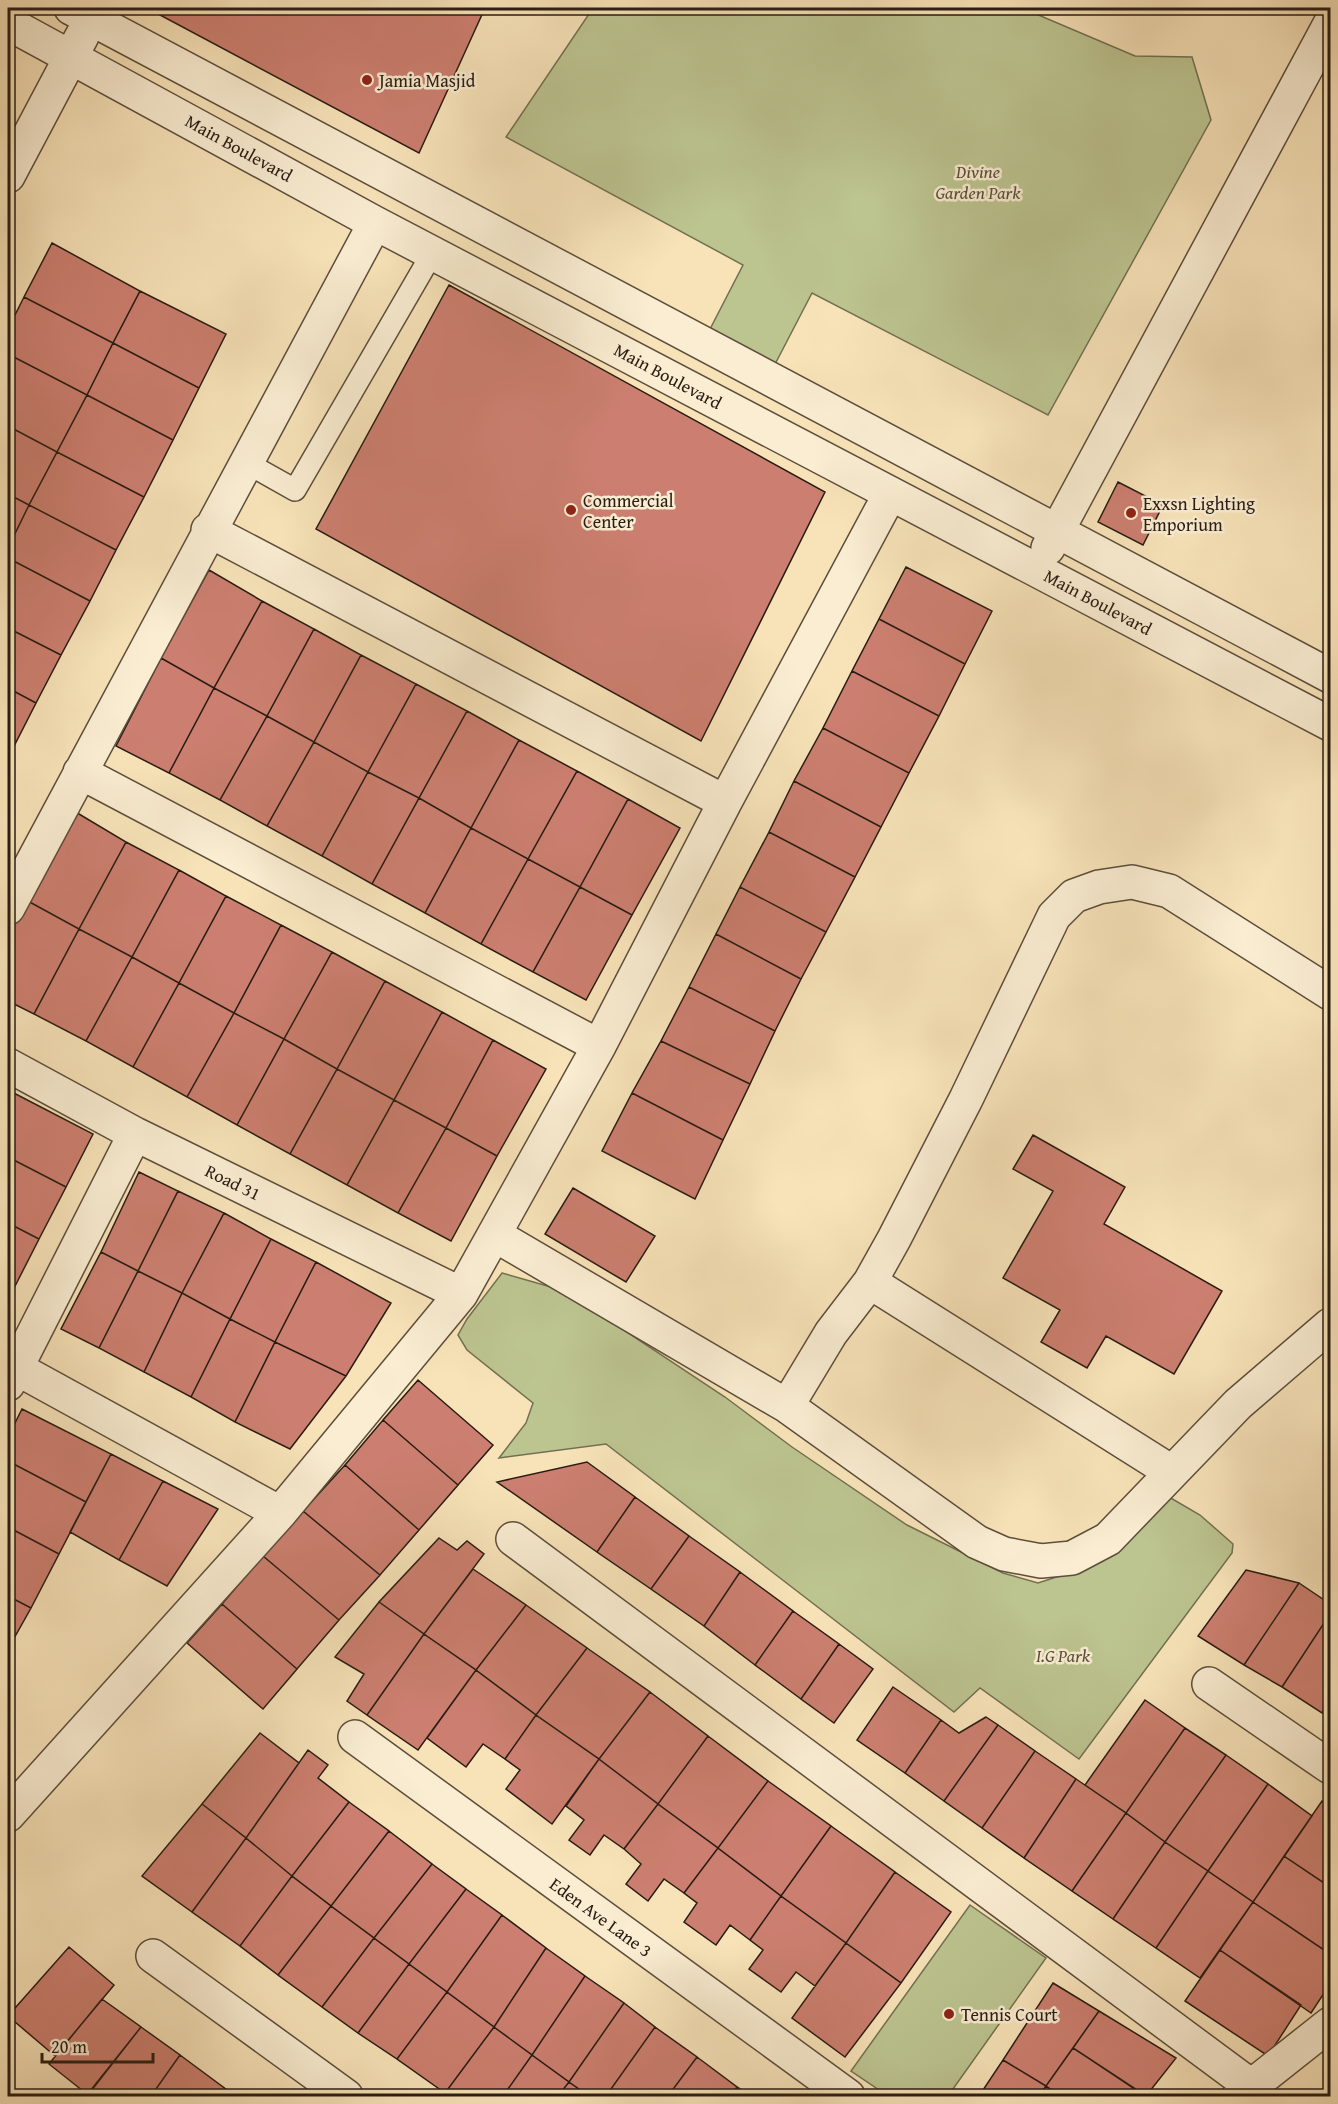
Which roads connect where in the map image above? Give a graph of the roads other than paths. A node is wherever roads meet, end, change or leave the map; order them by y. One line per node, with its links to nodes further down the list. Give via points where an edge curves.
1 (86, 11): 4 (street); 11 (street)
2 (8, 23): 4 (street, Main Boulevard)
3 (1330, 24): 11 (street)
4 (72, 56): 5 (street); 6 (street, Main Boulevard)
5 (8, 176)
6 (375, 223): 7 (street, Main Boulevard); 8 (street)
7 (433, 252): 8 (lane, via 295,490); 9 (street, Main Boulevard)
8 (245, 462): 10 (street)
9 (890, 494): 12 (street, Main Boulevard); 16 (street)
10 (208, 530): 15 (street); 16 (street)
11 (1059, 530): 12 (street); 13 (street)
12 (1036, 569): 14 (street, Main Boulevard)
13 (1330, 676)
14 (1330, 724)
15 (80, 772): 17 (street); 19 (street)
16 (725, 802): 19 (street)
17 (8, 908)
18 (1330, 993): 23 (street, via 1169,891 1132,882 1074,896 1054,916 966,1100)
19 (599, 1046): 22 (street)
20 (8, 1065): 21 (street, Road 31)
21 (135, 1134): 24 (street, Road 31); 26 (street)
22 (495, 1236): 24 (street); 27 (street)
23 (870, 1282): 27 (street, via 831,1333); 28 (street)
24 (461, 1294): 29 (street)
25 (1330, 1325): 28 (street, via 1238,1404)
26 (12, 1376): 29 (street)
27 (786, 1406): 28 (street, via 977,1542 1004,1554 1041,1561 1072,1558 1108,1539)
28 (1170, 1471)
29 (280, 1513): 34 (street)
30 (513, 1539): 37 (street)
31 (1209, 1684): 33 (street)
32 (355, 1737): 39 (street, Eden Ave Lane 3)
33 (1330, 1767)
34 (8, 1815)
35 (153, 1956): 38 (street)
36 (1330, 2024): 37 (street)
37 (1245, 2091)
38 (346, 2097)
39 (848, 2097)

